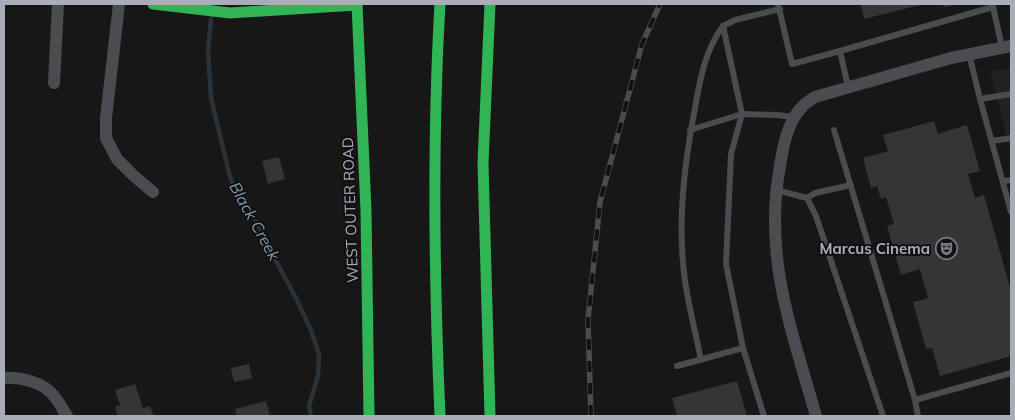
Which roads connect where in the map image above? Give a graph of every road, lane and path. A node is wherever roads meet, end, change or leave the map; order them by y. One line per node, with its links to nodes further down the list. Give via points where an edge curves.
1 (58, 4): 14 (street)
2 (119, 4): 28 (street, via 106,138 117,159)
3 (153, 4): 9 (main road, via 230,13)
4 (440, 4): 39 (main road, via 433,200)
5 (490, 4): 40 (main road, via 483,171)
6 (357, 5): 9 (main road); 38 (main road, WEST OUTER ROAD, via 366,212)
7 (992, 5): 11 (lane); 12 (lane)
8 (779, 6): 10 (lane); 12 (lane, via 792,64)
9 (274, 7)
10 (723, 26): 18 (lane); 20 (lane, via 713,39 704,64)
11 (1007, 47): 13 (street)
12 (840, 51): 15 (lane)
13 (969, 54): 15 (street); 17 (lane)
14 (54, 83)
15 (848, 87): 19 (street, via 815,97)
16 (1011, 94): 17 (lane)
17 (980, 99): 23 (lane)
18 (742, 114): 19 (lane, via 777,114); 20 (lane); 31 (lane, via 731,154 726,264)
19 (794, 118): 27 (street)
20 (690, 130): 32 (lane, via 685,158 682,238 685,280)
21 (834, 130): 26 (lane)
22 (1011, 138): 23 (lane)
23 (992, 141): 25 (lane)
24 (1011, 180): 25 (lane)
25 (1004, 181): 30 (lane)
26 (851, 185): 29 (lane, via 815,193); 36 (lane)
27 (775, 190): 29 (lane); 42 (street, via 774,239 781,288)
28 (154, 192)
29 (807, 198): 43 (lane, via 816,216)
30 (1011, 212)
31 (743, 348): 32 (lane); 41 (lane)
32 (701, 360): 33 (lane)
33 (677, 366)
34 (1011, 372): 36 (lane)
35 (4, 378): 37 (street, via 14,377 43,387 54,396)
36 (915, 400): 44 (lane)
37 (67, 416)
38 (369, 416)
39 (440, 416)
40 (490, 416)
41 (764, 416)
42 (816, 416)
43 (883, 416)
44 (918, 416)

